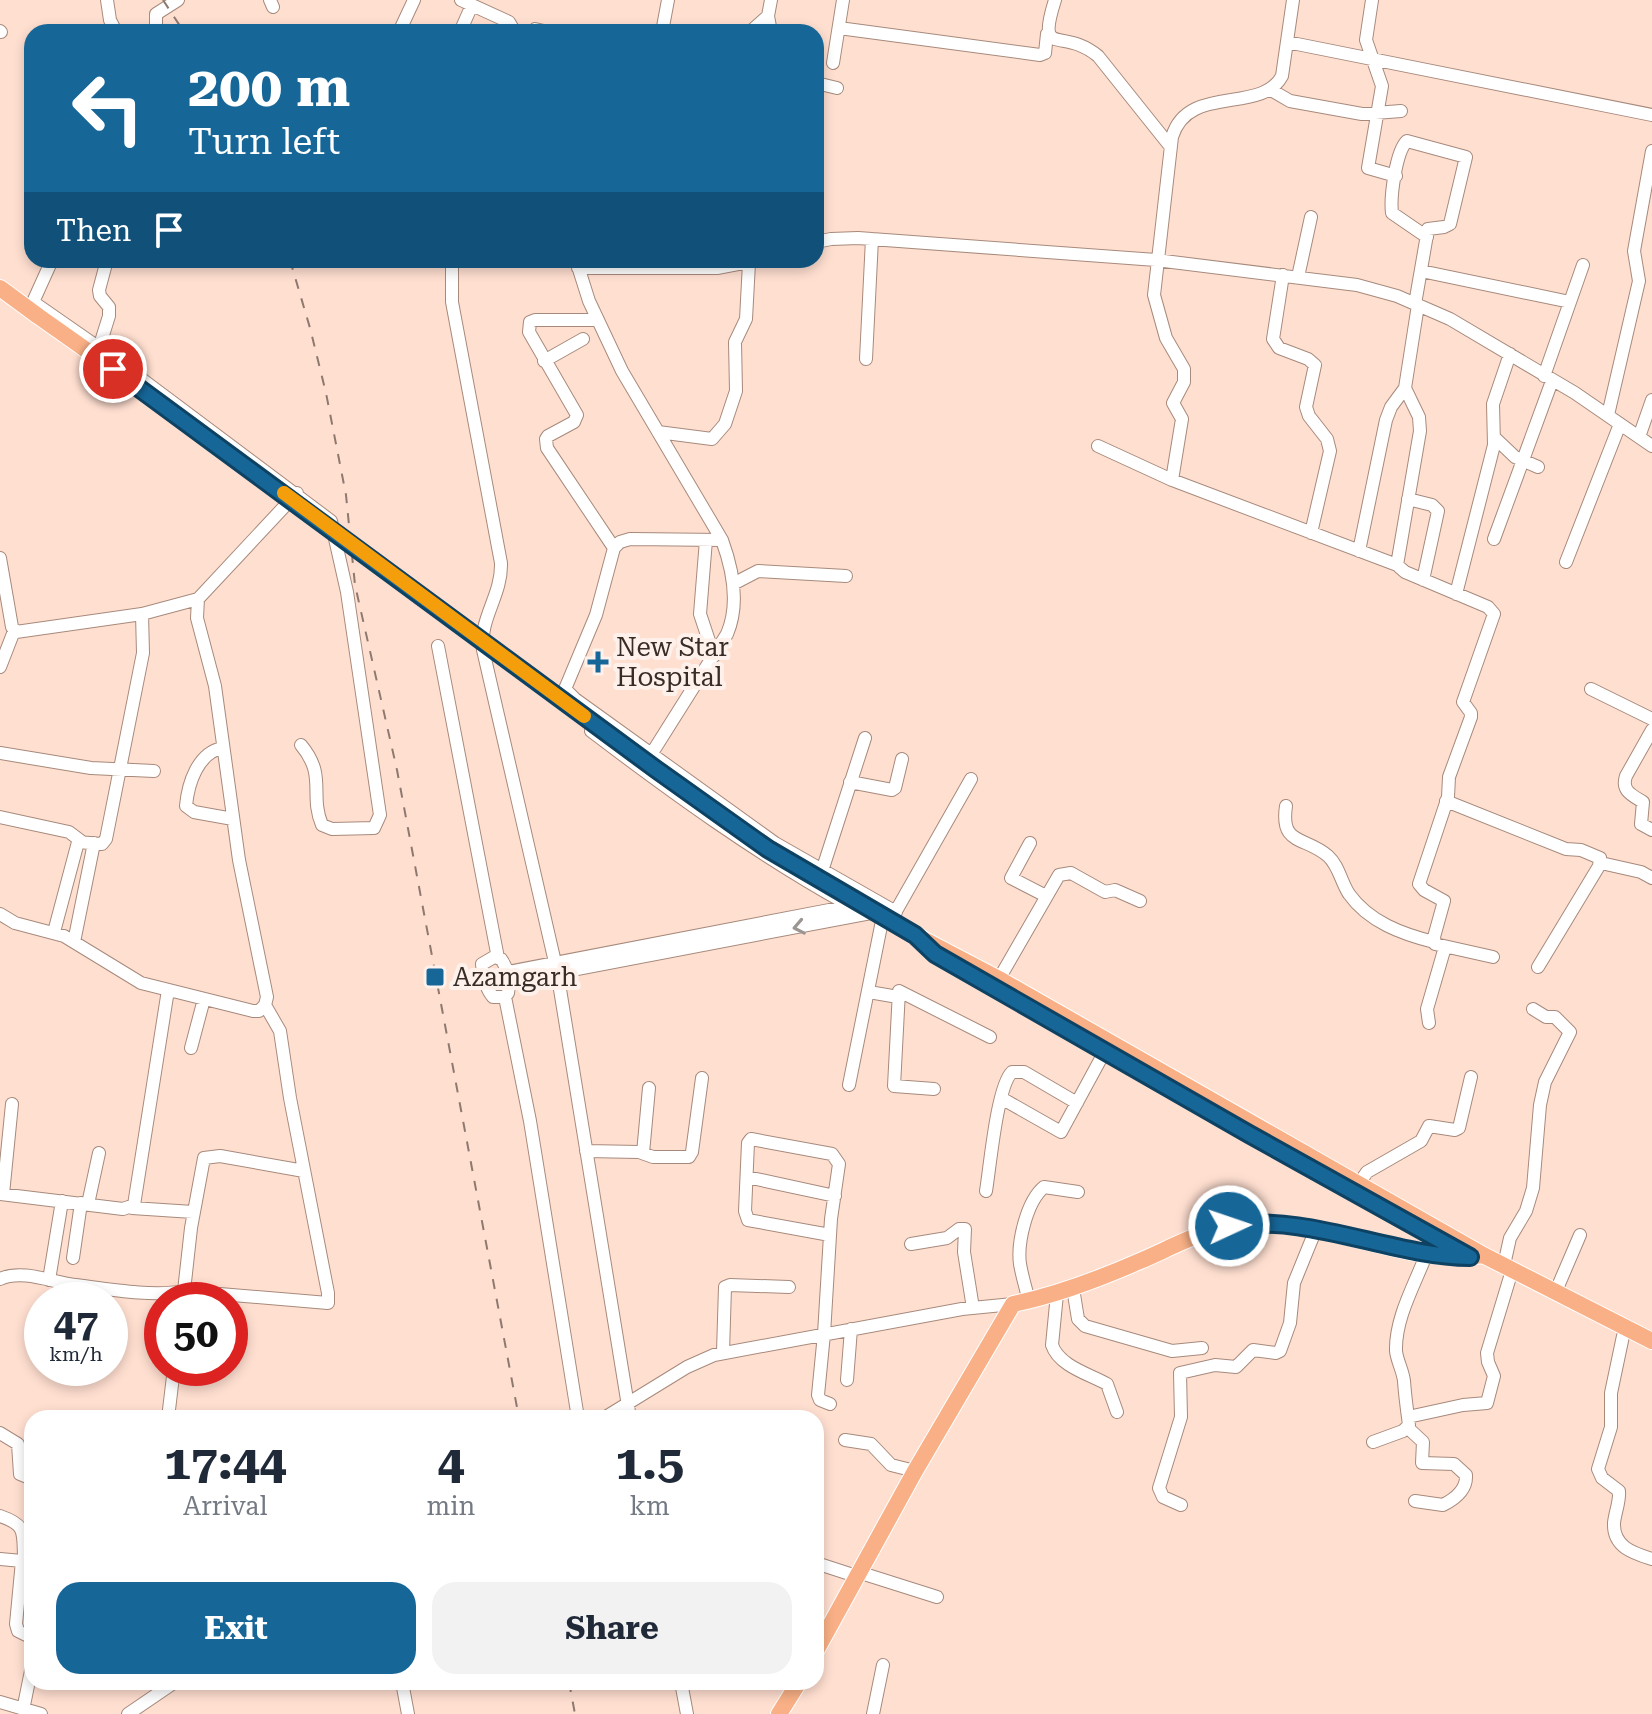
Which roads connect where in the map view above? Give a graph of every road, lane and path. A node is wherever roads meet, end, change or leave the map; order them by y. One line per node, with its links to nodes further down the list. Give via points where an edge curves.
1 (107, 0): 12 (street)
2 (178, 0): 13 (street, via 156,14)
3 (414, 0): 14 (street)
4 (668, 0): 17 (street)
5 (771, 0): 11 (street)
6 (843, 0): 20 (street)
7 (1055, 0): 21 (street)
8 (1293, 0): 22 (street)
9 (1372, 0): 23 (street, via 1366,40)
10 (467, 3): 15 (street); 16 (street)
11 (768, 16): 18 (street); 19 (street)
12 (112, 24)
13 (156, 24)
14 (403, 24)
15 (462, 24)
16 (510, 24)
17 (664, 24)
18 (759, 24)
19 (770, 24)
20 (839, 28): 21 (street, via 1040,55 1045,53); 24 (street)
21 (1047, 34): 31 (street, via 1098,56)
22 (1287, 42): 23 (street); 27 (street, via 1282,76)
23 (1374, 60): 29 (street, via 1382,86); 30 (street)
24 (833, 63)
25 (824, 85): 26 (street)
26 (837, 88)
27 (1271, 90): 29 (street, via 1290,101); 31 (street, via 1196,109 1175,126)
28 (1401, 111): 29 (street)
29 (1379, 114): 33 (street, via 1368,168)
30 (1652, 115)
31 (1170, 146): 38 (street)
32 (1652, 151): 63 (street, via 1634,251 1639,281)
33 (1396, 176): 35 (street, via 1392,213); 35 (street, via 1407,141 1466,157 1450,224 1430,227)
34 (1311, 217): 49 (street)
35 (1427, 237): 47 (street)
36 (872, 239): 37 (street); 38 (street); 58 (street)
37 (824, 241)
38 (1156, 260): 48 (street); 72 (street, via 1156,308 1185,376 1173,403 1182,424)
39 (1583, 265): 51 (street)
40 (49, 268): 53 (street)
41 (105, 268): 56 (street, via 99,290 109,316)
42 (452, 268): 93 (street, via 452,302 501,563 498,592 482,632)
43 (578, 268): 54 (street)
44 (673, 268): 45 (street)
45 (703, 268)
46 (753, 268): 65 (street, via 746,319 735,342 736,391 725,424 712,439)
47 (1421, 271): 51 (street); 52 (street)
48 (1283, 275): 49 (street); 75 (street, via 1273,339 1279,348 1315,365 1306,407 1329,445)
49 (1298, 277): 52 (street, via 1357,285)
50 (0, 288): 53 (main road)
51 (1570, 302): 60 (street)
52 (1416, 304): 57 (street); 61 (street)
53 (33, 309): 56 (street); 121 (main road, bridge, via 657,770 768,849)
54 (597, 320): 59 (street, via 530,322 531,338); 65 (street)
55 (583, 339): 59 (street)
56 (99, 348): 73 (street)
57 (1510, 354): 60 (street); 67 (street, via 1493,404)
58 (866, 359)
59 (544, 361): 79 (street, via 577,415 548,436 547,448)
60 (1548, 378): 63 (street); 70 (street)
61 (1405, 388): 74 (street, via 1421,423); 80 (street, via 1386,420)
62 (1652, 400): 66 (street)
63 (1608, 415): 64 (street)
64 (1620, 424): 66 (street); 82 (street)
65 (658, 432): 78 (street)
66 (1639, 437): 69 (street)
67 (1495, 438): 70 (street); 88 (street)
68 (1098, 446): 72 (street)
69 (1652, 446)
70 (1522, 461): 71 (street); 76 (street)
71 (1538, 467)
72 (1172, 480): 75 (street)
73 (297, 493): 89 (street); 100 (street, via 333,525 380,815 374,828 322,825 316,769)
74 (1408, 499): 83 (street); 85 (street, via 1438,511)
75 (1311, 533): 80 (street)
76 (1494, 539)
77 (706, 540): 78 (street); 79 (street, via 630,539); 94 (street, via 700,614)
78 (722, 540): 86 (street)
79 (614, 548): 103 (street, via 596,615 565,689)
80 (1359, 551): 83 (street)
81 (0, 558): 87 (street)
82 (1566, 562)
83 (1397, 565): 85 (street)
84 (846, 576): 86 (street, via 758,571)
85 (1423, 580): 88 (street)
86 (733, 584): 94 (street, via 731,625)
87 (3, 590): 91 (street)
88 (1456, 594): 109 (street, via 1494,614 1463,702 1471,717)
89 (198, 599): 90 (street); 101 (street, via 197,618 215,686)
90 (142, 614): 91 (street); 105 (street, via 143,653)
91 (14, 631): 95 (street)
92 (438, 646): 128 (street)
93 (483, 650): 121 (street, via 680,799 779,865); 129 (street)
94 (714, 656): 103 (street)
95 (0, 667)
96 (1591, 689): 97 (street)
97 (1652, 719)
98 (1652, 730): 113 (street, via 1624,784 1643,802 1641,824)
99 (865, 738): 108 (street)
100 (301, 745)
101 (222, 748): 112 (street); 112 (street, via 202,759 186,806)
102 (0, 753): 105 (street)
103 (652, 753): 117 (street)
104 (902, 759): 108 (street, via 892,790)
105 (120, 771): 106 (street); 114 (street, via 105,842)
106 (154, 771)
107 (971, 779): 121 (street)
108 (850, 782): 117 (street)
109 (1446, 801): 116 (street, via 1566,849 1584,851); 126 (street, via 1419,884 1444,901)
110 (1286, 806): 126 (street, via 1287,832 1332,860 1352,898 1388,927)
111 (0, 817): 114 (street, via 69,832)
112 (233, 819): 138 (street)
113 (1652, 830)
114 (88, 842): 123 (street, via 77,845); 125 (street)
115 (1030, 843): 119 (street, via 1011,878)
116 (1601, 863): 118 (street); 130 (street)
117 (822, 871): 121 (street)
118 (1652, 878)
119 (1046, 896): 120 (street, via 1059,875 1067,873 1105,892 1115,890); 132 (street)
120 (1140, 901)
121 (876, 912): 124 (main road); 129 (street, one-way to 129); 129 (street); 134 (street)
122 (0, 914): 123 (street)
123 (54, 932): 125 (street)
124 (915, 935): 132 (main road); 143 (main road, via 935,954)
125 (74, 942): 133 (street, via 141,983)
126 (1440, 944): 127 (street); 140 (street)
127 (1493, 957)
128 (498, 958): 131 (street); 135 (street, via 486,960 483,972 487,991)
129 (555, 967): 131 (street); 152 (street)
130 (1538, 967)
131 (508, 977): 135 (street)
132 (999, 979): 157 (main road)
133 (168, 990): 137 (street); 164 (street)
134 (869, 992): 136 (street); 146 (street)
135 (505, 997): 195 (street)
136 (898, 997): 141 (street, via 899,991); 148 (street, via 894,1086)
137 (204, 999): 138 (street, via 253,1011); 142 (street)
138 (265, 1005): 155 (street, via 280,1031)
139 (1533, 1009): 173 (street, via 1555,1017 1570,1032 1545,1082 1533,1188 1510,1238)
140 (1429, 1023)
141 (990, 1037)
142 (191, 1048)
143 (1105, 1051): 150 (street); 157 (main road)
144 (1471, 1077): 157 (street, via 1459,1128 1429,1126 1421,1141 1372,1169)
145 (702, 1078): 154 (street, via 691,1156)
146 (849, 1085)
147 (649, 1088): 154 (street)
148 (934, 1089)
149 (1001, 1098): 150 (street, via 1061,1132); 150 (street, via 1007,1076 1020,1071); 158 (street)
150 (1077, 1103)
151 (12, 1104): 160 (street)
152 (586, 1151): 154 (street); 196 (street)
153 (99, 1153): 163 (street)
154 (643, 1153)
155 (304, 1171): 165 (street, via 209,1155 202,1163); 181 (street, via 328,1303)
156 (747, 1177): 161 (street); 161 (street, via 751,1139 832,1154 839,1164); 167 (street, via 748,1220)
157 (1355, 1188): 171 (main road)
158 (986, 1191)
159 (1078, 1192): 182 (street, via 1044,1187 1031,1205 1022,1227)
160 (2, 1194): 162 (street)
161 (835, 1196): 167 (street)
162 (62, 1201): 163 (street); 175 (street)
163 (85, 1204): 164 (street); 172 (street)
164 (132, 1208): 165 (street)
165 (193, 1212): 176 (street)
166 (1316, 1229): 170 (main road); 179 (main road, via 1263,1223 1229,1226); 206 (street, via 1294,1283 1290,1323 1280,1351 1253,1350 1236,1367 1215,1365 1180,1373 1181,1417 1159,1488 1163,1497)
167 (830, 1235): 185 (street)
168 (1580, 1235): 180 (street)
169 (911, 1244): 183 (street, via 965,1229)
170 (1426, 1255): 171 (main road); 199 (street, via 1397,1341)
171 (1477, 1256): 173 (main road)
172 (73, 1258)
173 (1507, 1271): 180 (main road); 186 (main road); 199 (street, via 1487,1353 1494,1376 1487,1403)
174 (0, 1279): 175 (street, via 11,1275)
175 (49, 1280): 178 (street)
176 (185, 1282)
177 (789, 1287): 190 (street, via 725,1287)
178 (144, 1291)
179 (1065, 1291): 182 (main road); 188 (street, via 1085,1326 1172,1351); 198 (street, via 1052,1345 1055,1353 1107,1384)
180 (1556, 1291): 187 (main road)
181 (248, 1299)
182 (1021, 1303): 183 (street); 203 (main road)
183 (973, 1308): 184 (street)
184 (851, 1329): 185 (street); 191 (street)
185 (824, 1334): 190 (street); 193 (street, via 818,1395)
186 (1623, 1336): 189 (main road); 211 (street, via 1611,1393 1611,1427 1598,1469 1619,1491 1614,1524 1622,1546)
187 (1652, 1341)
188 (1202, 1348)
189 (1652, 1351)
190 (723, 1352): 197 (street, via 687,1367)
191 (847, 1380)
192 (172, 1386): 194 (street)
193 (830, 1404)
194 (169, 1410)
195 (577, 1410)
196 (629, 1410)
197 (632, 1410)
198 (1117, 1412)
199 (1408, 1422): 202 (street); 205 (street, via 1423,1442 1422,1463 1454,1464 1467,1482 1443,1505)
200 (0, 1433): 204 (street, via 18,1444)
201 (845, 1440): 203 (street, via 871,1444 891,1465)
202 (1373, 1442)
203 (915, 1471): 214 (main road)
204 (24, 1476)
205 (1415, 1501)
206 (1181, 1505)
207 (0, 1516): 208 (street, via 17,1522)
208 (24, 1547)
209 (24, 1557): 210 (street)
210 (0, 1559)
211 (1652, 1559)
212 (824, 1565): 214 (street)
213 (24, 1571): 216 (street, via 16,1627)
214 (857, 1574): 215 (street); 217 (main road)
215 (937, 1597)
216 (24, 1632)
217 (824, 1636)
218 (883, 1665): 232 (street)
219 (27, 1690): 226 (street)
220 (167, 1690): 225 (street)
221 (404, 1690): 229 (street)
222 (682, 1690): 230 (street)
223 (794, 1690): 231 (main road)
224 (0, 1702): 226 (street)
225 (148, 1709): 228 (street)
226 (23, 1710): 227 (street)
227 (41, 1714)
228 (128, 1714)
229 (408, 1714)
230 (687, 1714)
231 (779, 1714)
232 (873, 1714)

